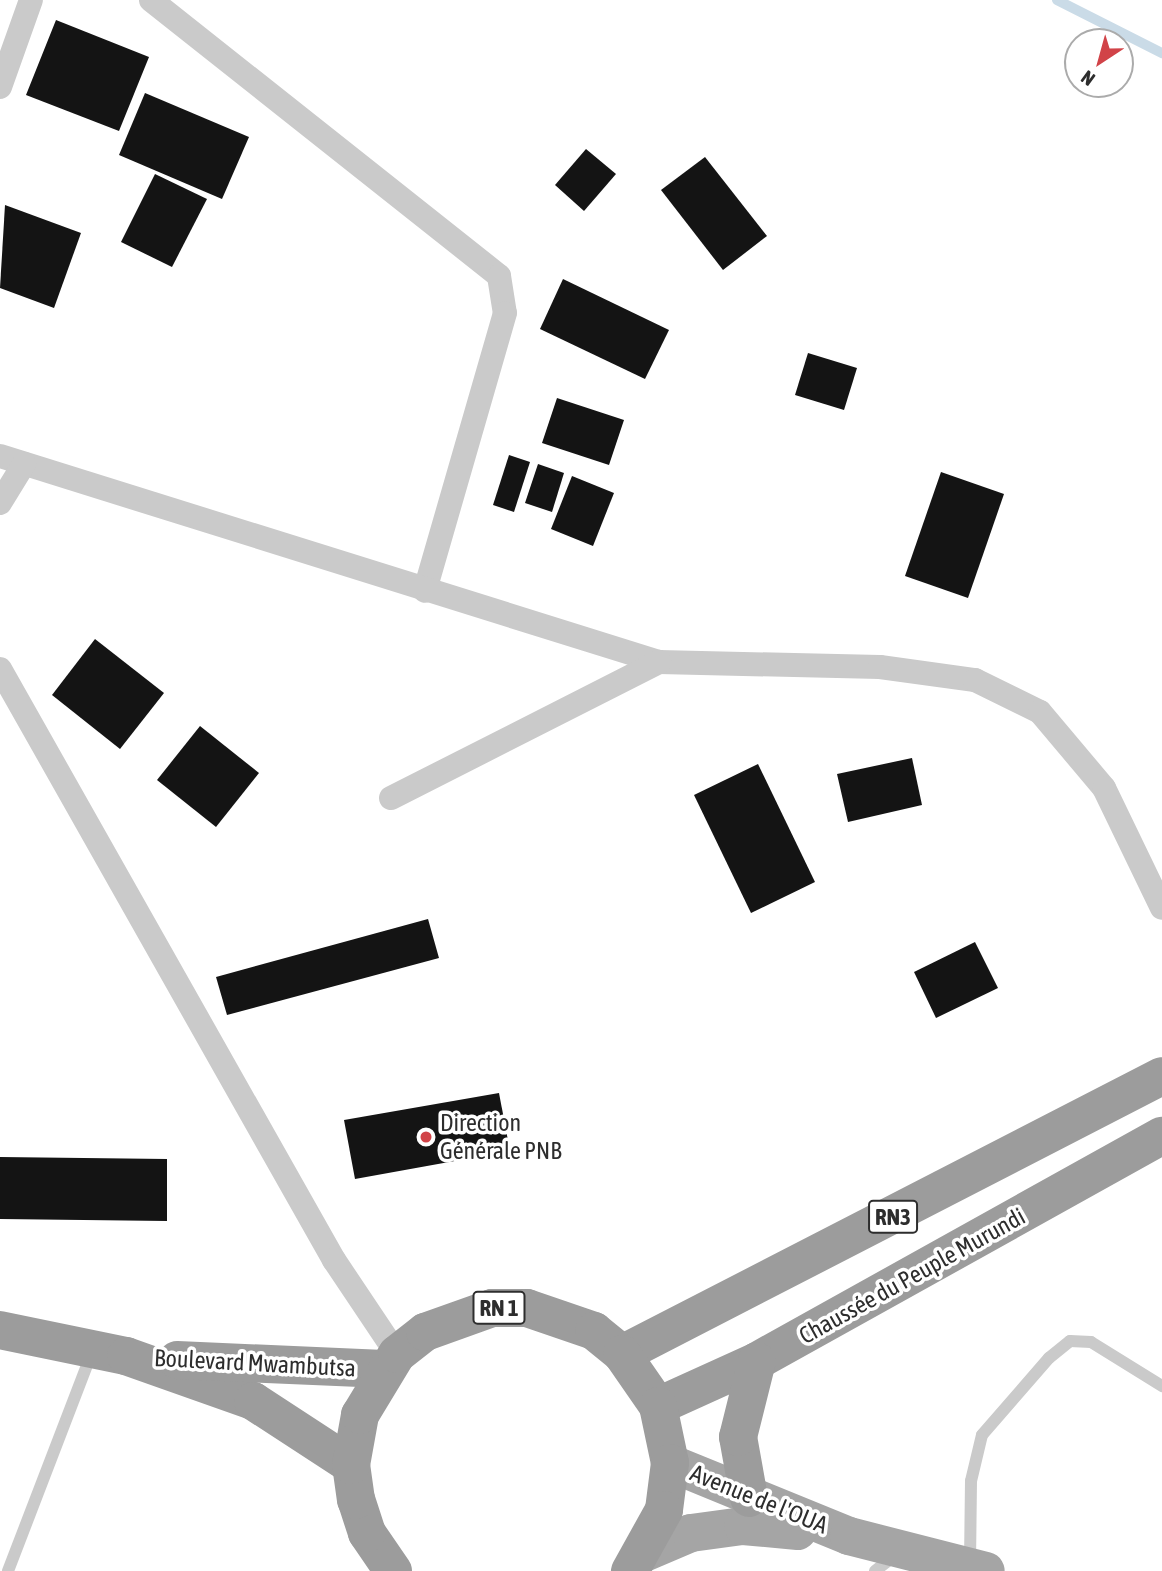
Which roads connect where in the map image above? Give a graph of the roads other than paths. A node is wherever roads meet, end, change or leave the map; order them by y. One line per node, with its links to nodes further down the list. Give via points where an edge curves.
1 (31, 0): 3 (street)
2 (151, 0): 7 (street, via 499,276 505,313)
3 (0, 87)
4 (0, 456): 5 (street)
5 (24, 464): 6 (street); 7 (street)
6 (0, 503)
7 (425, 591): 8 (street)
8 (659, 662): 10 (street); 11 (street, via 880,667 975,680 1040,712 1104,788)
9 (0, 670): 18 (street)
10 (391, 799)
11 (1162, 908)
12 (1162, 1076): 16 (highway, RN3)
13 (1162, 1136): 17 (highway, Chaussée du Peuple Murundi / RN3)
14 (0, 1330): 15 (highway, Boulevard Mwambutsa)
15 (110, 1353): 18 (highway, Boulevard Mwambutsa); 22 (highway, Boulevard Mwambutsa, via 262,1405); 28 (lane)
16 (622, 1354): 18 (highway, RN 1, via 562,1316 492,1308 436,1326); 20 (highway, RN 1)
17 (757, 1361): 20 (highway, Chaussée du Peuple Murundi / RN3); 23 (highway, via 738,1437)
18 (391, 1362): 22 (highway, RN 1, via 360,1415)
19 (1162, 1386): 27 (lane, via 1091,1342 1070,1341 1049,1358 982,1435 971,1481)
20 (658, 1406): 21 (highway, RN 1)
21 (670, 1463): 23 (main road, Avenue de l'OUA); 26 (highway, RN 1, via 664,1510)
22 (351, 1465): 29 (highway, RN 1, via 367,1533)
23 (749, 1498): 24 (main road, Avenue de l'OUA)
24 (849, 1536): 25 (main road, Avenue de l'OUA); 26 (main road, Avenue de l'OUA, via 743,1526 691,1533)
25 (888, 1560): 27 (main road, Avenue de l'OUA)
26 (637, 1562)
27 (978, 1569)
28 (8, 1571)
29 (393, 1571)

